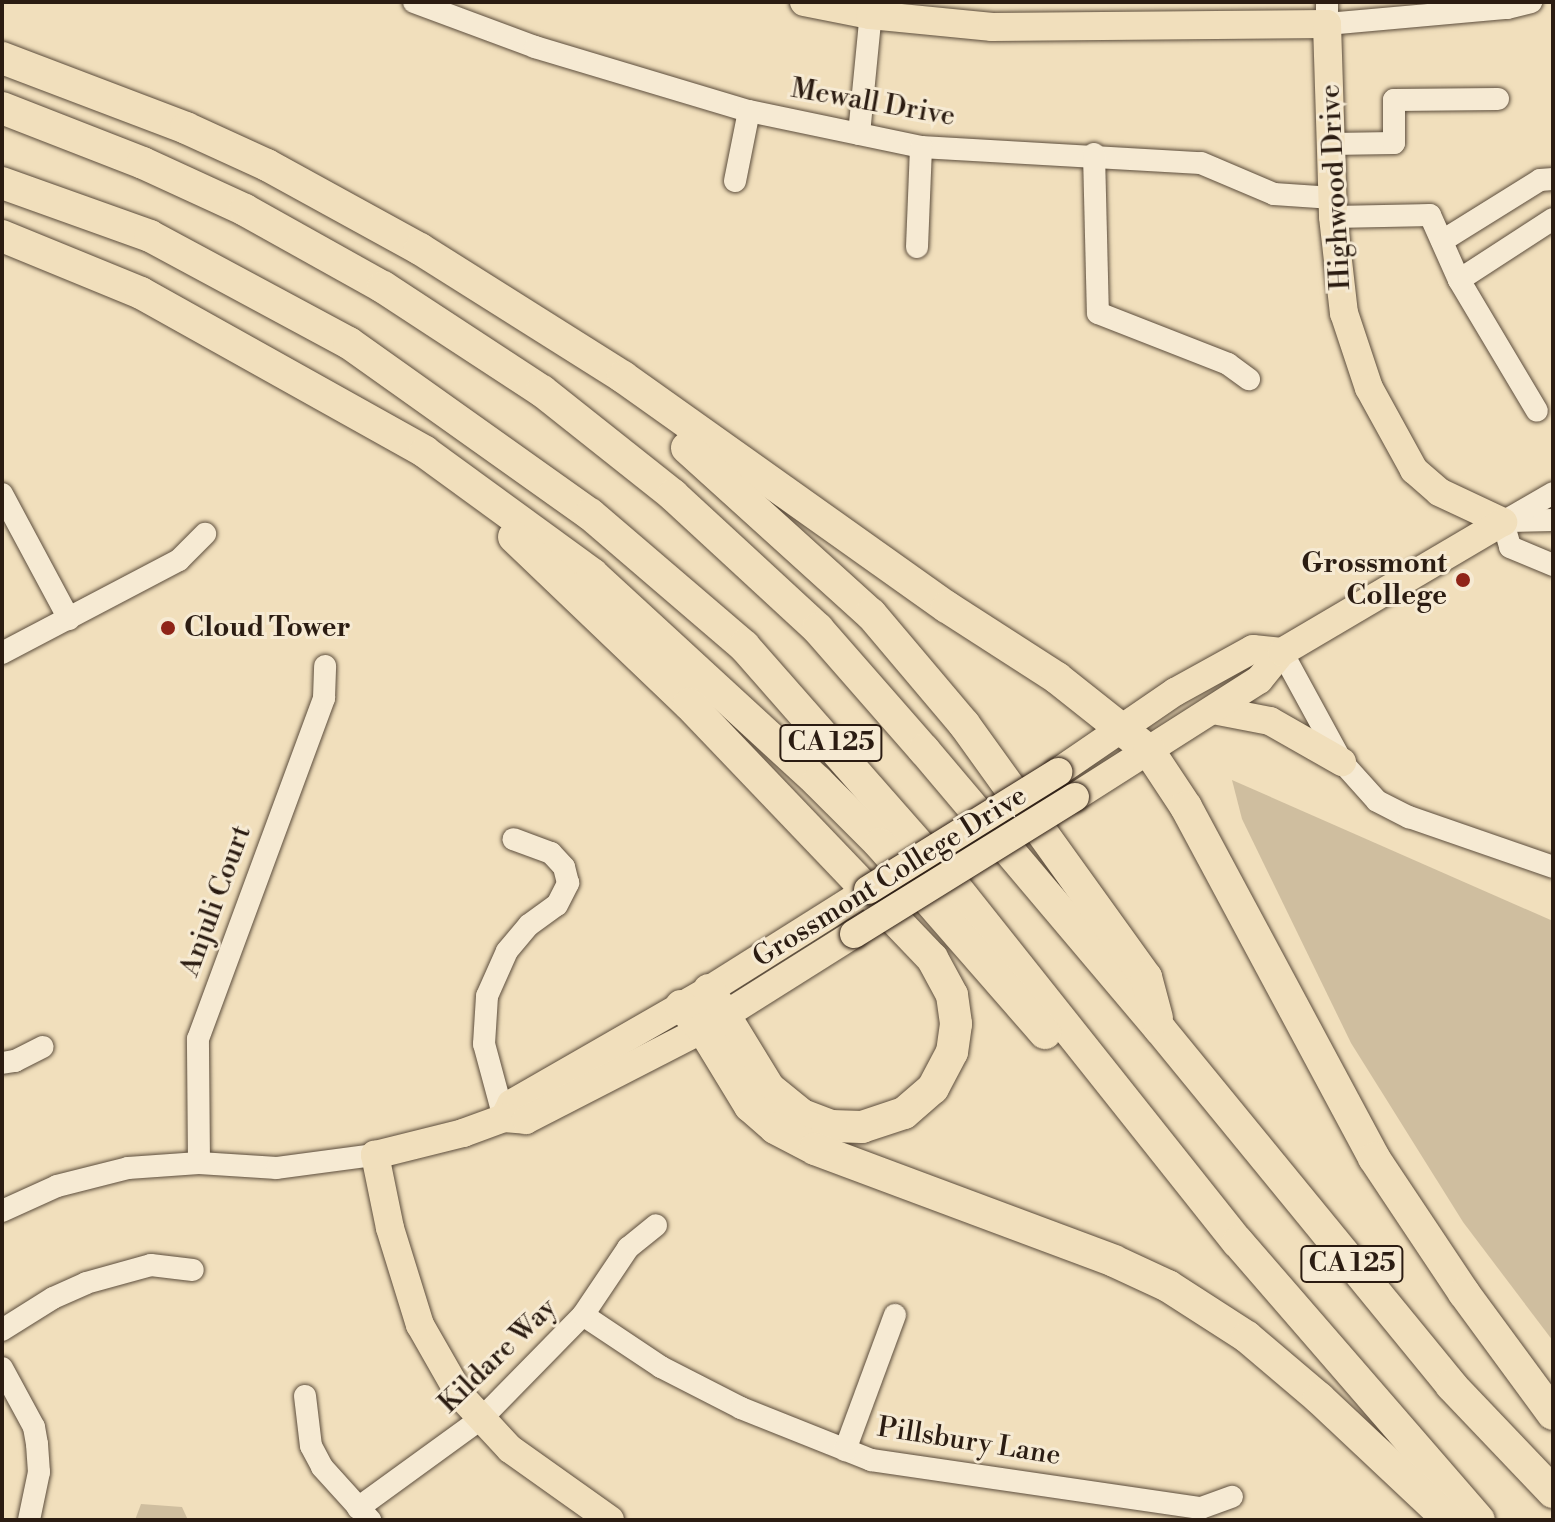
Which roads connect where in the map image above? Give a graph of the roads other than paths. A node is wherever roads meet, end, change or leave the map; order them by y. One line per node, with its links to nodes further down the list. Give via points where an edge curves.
1 (414, 2): 9 (street, Mewall Drive, via 535,47)
2 (804, 2): 4 (main road)
3 (1531, 2): 5 (street, via 1507,8)
4 (871, 8): 5 (main road, via 992,27); 10 (street)
5 (1327, 13): 11 (main road, Highwood Drive)
6 (2, 58): 23 (highway, via 267,165 420,249)
7 (1498, 99): 11 (street, via 1394,100 1394,143)
8 (2, 108): 44 (highway, CA 125, via 245,210 383,287 542,391 673,495 818,629)
9 (749, 111): 10 (street, Mewall Drive); 15 (street)
10 (859, 134): 12 (street, Mewall Drive)
11 (1331, 144): 17 (main road, Highwood Drive)
12 (921, 147): 13 (street, Mewall Drive); 21 (street)
13 (1094, 154): 17 (street, Mewall Drive, via 1201,163 1274,194); 24 (street, via 1098,313 1228,364)
14 (1553, 179): 20 (street, via 1540,180)
15 (735, 181)
16 (2, 183): 50 (highway, CA 125, via 150,236 349,343 590,514 744,646 837,748 958,890)
17 (1333, 208): 20 (street, Mewall Drive, via 1430,215); 30 (main road, Highwood Drive, via 1344,313 1369,388 1394,438 1414,470 1439,492)
18 (1553, 219): 22 (street)
19 (2, 236): 26 (highway, via 141,293)
20 (1442, 241): 22 (street)
21 (917, 247)
22 (1459, 280): 25 (street)
23 (547, 330): 38 (highway, via 623,377 947,607 1057,678); 44 (highway, via 720,476 871,614 964,724 1146,977)
24 (1249, 379)
25 (1537, 411)
26 (425, 452): 43 (highway, via 689,704 932,958 952,995 956,1024 947,1065 924,1097 892,1119 846,1127 816,1122 778,1098); 50 (highway, via 592,574 818,782 966,940 1095,1091)
27 (1553, 493): 30 (street, Grossmont College Drive)
28 (2, 494): 33 (street)
29 (1553, 520): 30 (street)
30 (1503, 522): 32 (street, via 1510,547); 34 (main road, Grossmont College Drive)
31 (205, 534): 33 (street, via 179,560)
32 (1553, 565)
33 (69, 619): 35 (street)
34 (1282, 652): 37 (main road, Grossmont College Drive, via 1259,680); 38 (main road, Grossmont College Drive, via 1253,649); 40 (street)
35 (2, 653)
36 (325, 666): 49 (street, Anjuli Court, via 324,698 198,1039)
37 (1213, 710): 39 (main road, Grossmont College Drive); 40 (main road, via 1270,721)
38 (1119, 729): 39 (highway); 43 (main road, Grossmont College Drive, bridge, via 838,909)
39 (1149, 751): 43 (main road, Grossmont College Drive, bridge, via 854,934); 59 (highway, via 1186,807 1374,1158)
40 (1342, 762): 42 (street, via 1377,801 1409,817)
41 (513, 839): 47 (street, via 551,853 564,867 568,883 557,905 529,925 507,951 487,996 484,1044)
42 (1553, 867)
43 (704, 1010): 47 (main road, Grossmont College Drive, via 511,1104); 67 (highway, via 750,1106 775,1128 815,1149 1168,1286 1247,1337)
44 (1160, 1029): 62 (highway, CA 125, via 1451,1385)
45 (43, 1047): 46 (street)
46 (2, 1063)
47 (504, 1118): 48 (main road, Grossmont College Drive)
48 (375, 1155): 49 (street, Grossmont College Drive, via 277,1168); 60 (main road, via 390,1228 420,1325 460,1395)
49 (199, 1163): 51 (street, Grossmont College Drive, via 128,1168 71,1182)
50 (1210, 1206): 68 (highway, CA 125)
51 (2, 1211)
52 (656, 1225): 54 (street, Kildare Way, via 628,1248)
53 (193, 1270): 56 (street, via 151,1265 86,1283)
54 (583, 1315): 60 (street, Kildare Way); 61 (street, Pillsbury Lane, via 661,1367 741,1408)
55 (895, 1315): 61 (street)
56 (2, 1330)
57 (2, 1368): 65 (street, via 34,1427 39,1472)
58 (305, 1396): 64 (street, via 311,1446 322,1467)
59 (1553, 1414)
60 (482, 1418): 64 (street, Kildare Way); 66 (main road, via 510,1449)
61 (845, 1450): 63 (street, Pillsbury Lane, via 871,1460 1201,1508)
62 (1553, 1492)
63 (1232, 1497)
64 (364, 1514)
65 (29, 1520)
66 (610, 1520)
67 (1449, 1520)
68 (1479, 1520)

